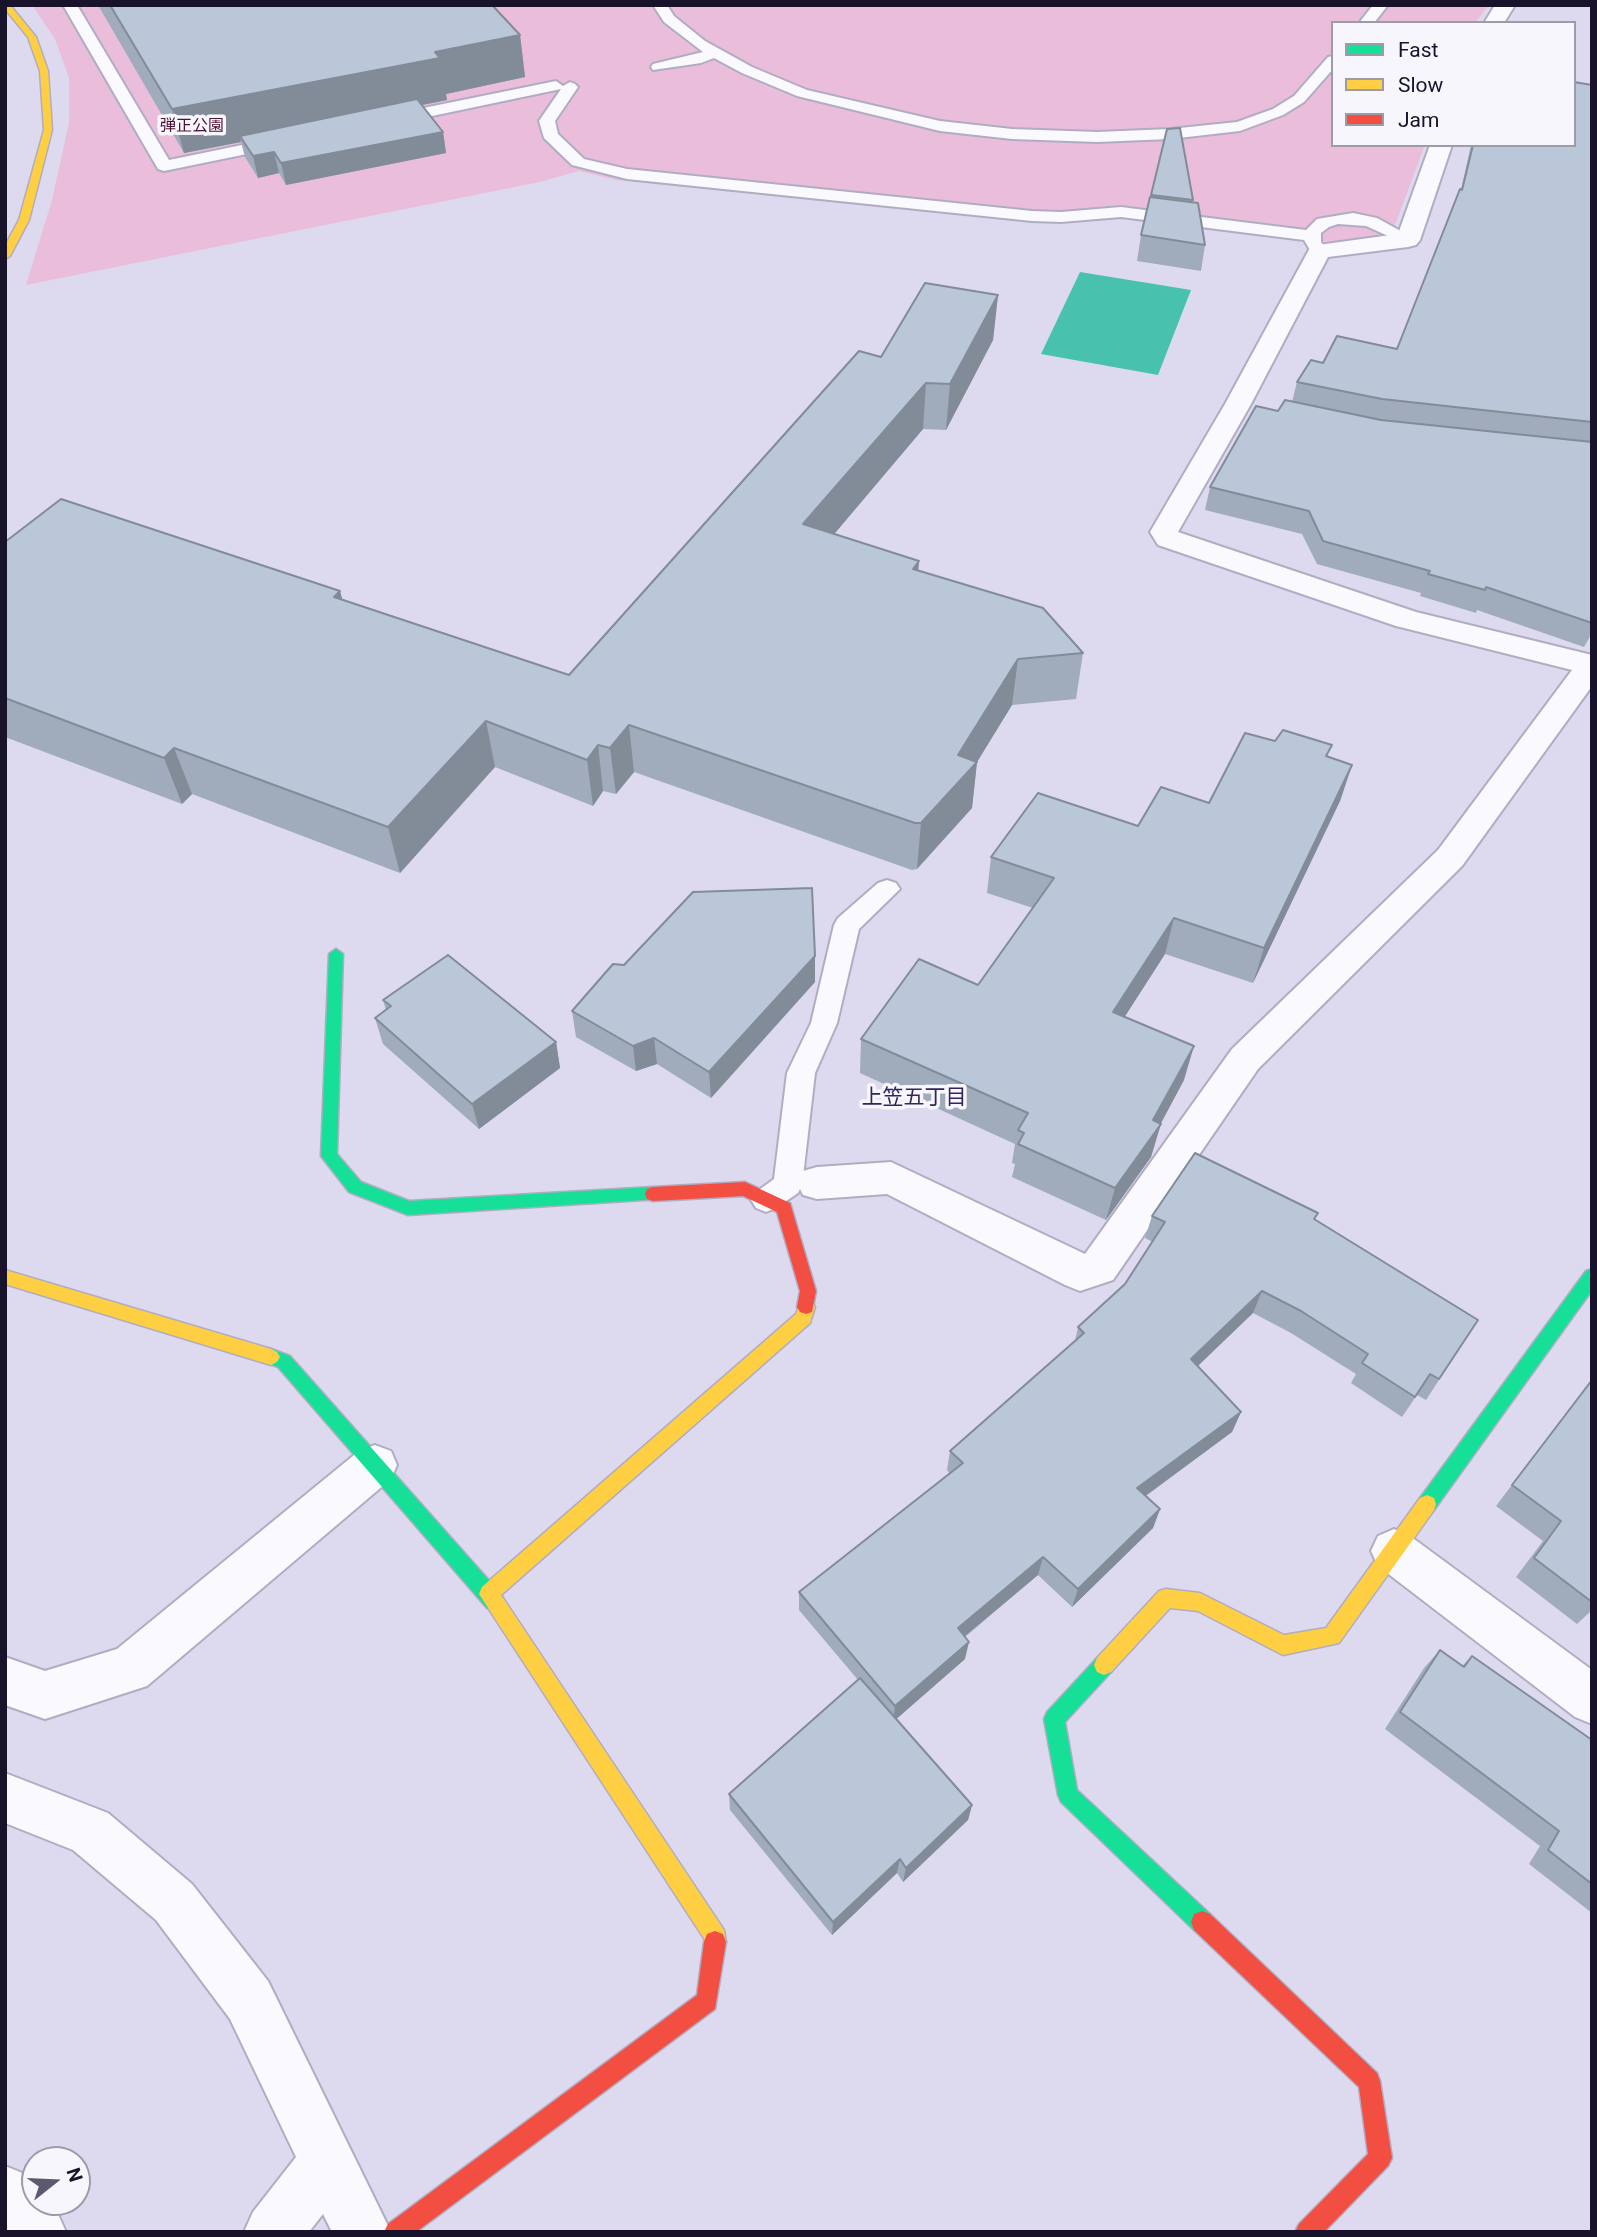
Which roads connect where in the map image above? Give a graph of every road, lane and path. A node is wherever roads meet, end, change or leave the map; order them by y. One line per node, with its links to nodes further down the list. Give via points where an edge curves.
1 (6, 5): 15 (street, via 32,37 44,71 48,130 24,220)
2 (70, 5): 12 (lane, via 163,166)
3 (660, 5): 8 (lane, via 669,19)
4 (1381, 5): 6 (lane)
5 (1505, 5): 7 (street)
6 (1368, 21)
7 (1495, 21)
8 (714, 52): 9 (lane, via 802,93 878,113 1000,133 1097,137 1240,126 1299,99); 10 (lane)
9 (1331, 62)
10 (658, 68)
11 (367, 125): 14 (lane, via 563,87 547,121 550,135 578,162 600,169 1032,216 1121,212)
12 (299, 138)
13 (1440, 147): 14 (street, via 1408,240)
14 (1315, 244): 16 (street)
15 (5, 257)
16 (1238, 404): 17 (street); 18 (street, via 1164,532 1168,538 1407,619)
17 (1266, 410)
18 (1591, 665): 21 (street, via 1450,858 1245,1059 1098,1268 1080,1273 891,1178)
19 (887, 889): 22 (lane, via 847,925 824,1023 801,1073 788,1185)
20 (336, 954): 22 (street, via 329,1156 355,1187 408,1208 745,1189)
21 (817, 1183)
22 (766, 1200): 27 (street, via 785,1208 808,1291 804,1318)
23 (1592, 1276): 26 (street)
24 (5, 1277): 25 (street, via 284,1362)
25 (375, 1465): 27 (street); 28 (street, via 130,1669 45,1695)
26 (1394, 1551): 29 (street); 37 (street, via 1332,1636 1283,1645 1200,1602 1166,1598 1054,1719 1068,1795 1369,2081 1380,2158)
27 (489, 1594): 36 (street, via 716,1938 706,2001)
28 (5, 1681)
29 (1592, 1700)
30 (5, 1798): 31 (street, via 90,1831 174,1902 249,2000)
31 (328, 2162): 34 (street); 35 (street)
32 (5, 2194): 33 (street)
33 (37, 2232)
34 (273, 2232)
35 (362, 2232)
36 (396, 2232)
37 (1307, 2232)

